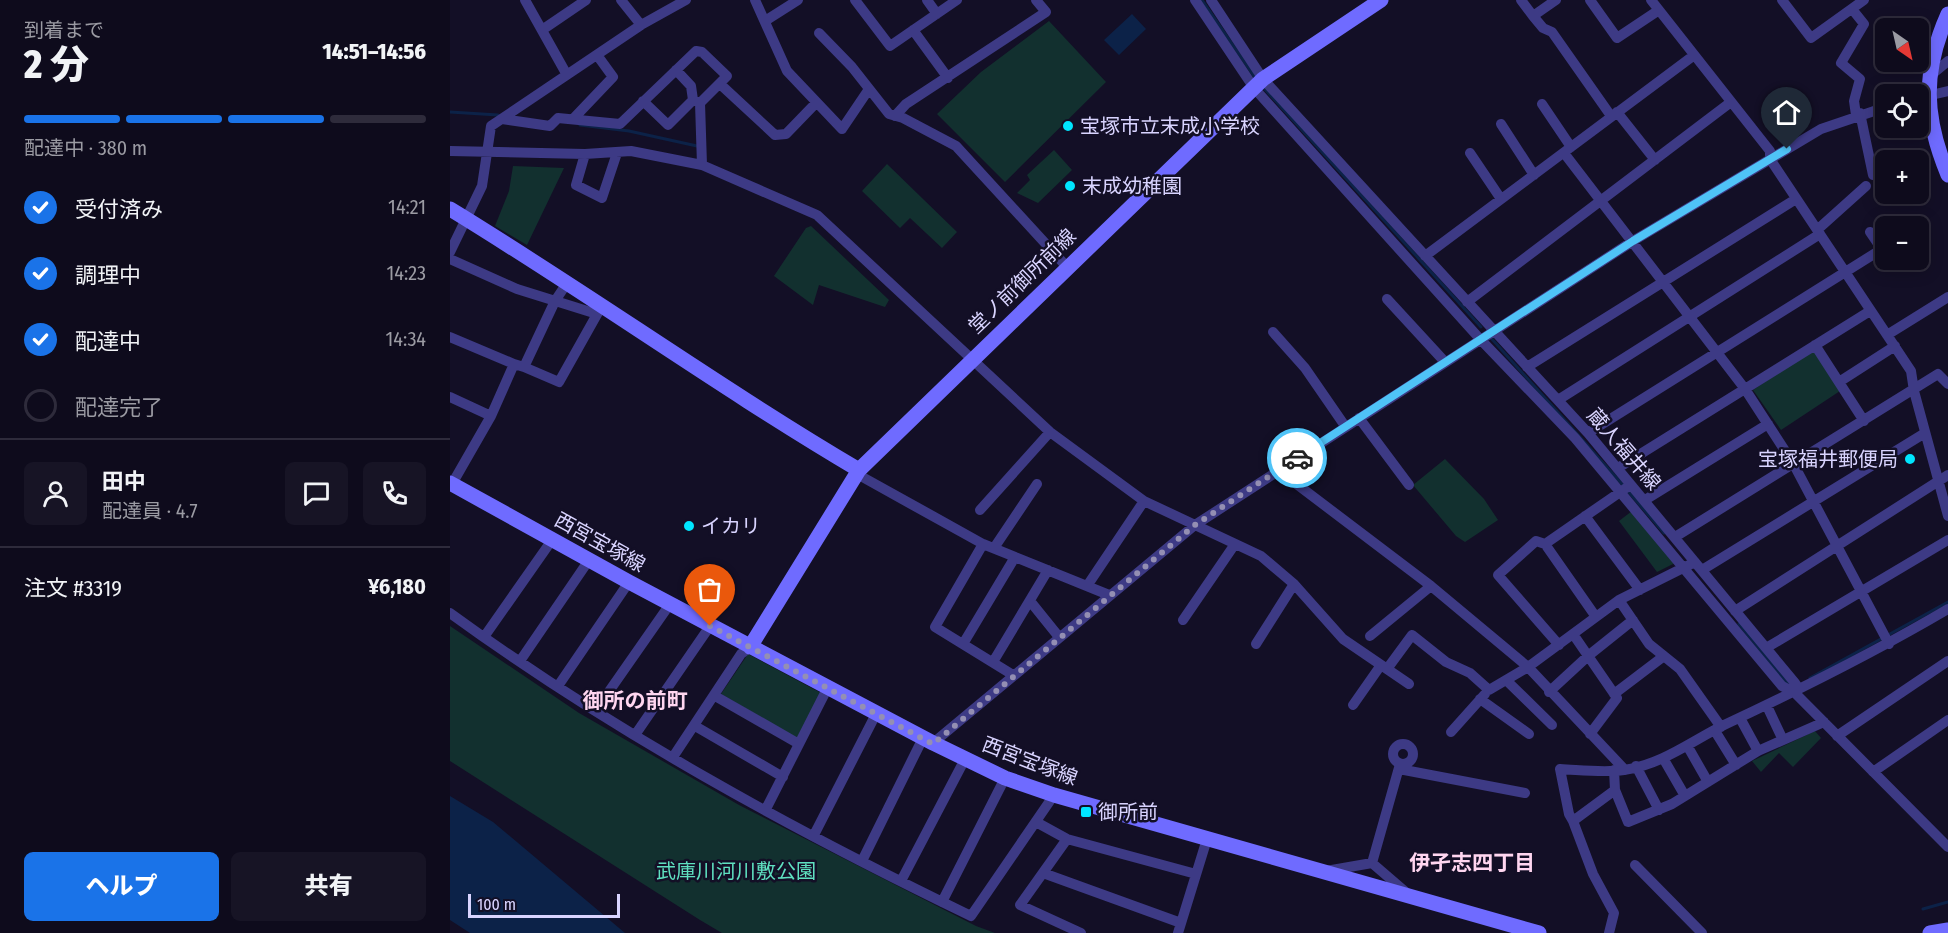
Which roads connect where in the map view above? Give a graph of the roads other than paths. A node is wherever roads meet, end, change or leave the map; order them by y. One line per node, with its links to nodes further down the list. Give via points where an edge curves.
1 (525, 0): 28 (street)
2 (586, 0): 28 (street)
3 (621, 0): 27 (street)
4 (686, 0): 27 (street)
5 (755, 0): 26 (street)
6 (798, 0): 26 (street)
7 (855, 0): 29 (street, via 890,46)
8 (927, 0): 23 (street)
9 (957, 0): 23 (street)
10 (1036, 0): 36 (street, via 1046,12)
11 (1195, 0): 38 (street)
12 (1211, 0): 38 (street)
13 (1381, 0): 20 (street, 堂ノ前御所前線)
14 (1521, 0): 25 (street)
15 (1556, 0): 25 (street)
16 (1590, 0): 22 (street, via 1617,38)
17 (1651, 0): 22 (street)
18 (1782, 0): 21 (street, via 1811,38)
19 (1864, 0): 21 (street)
20 (1363, 5): 38 (street, 堂ノ前御所前線)
21 (1852, 9): 51 (street, via 1864,24 1841,63 1860,79 1854,101)
22 (1659, 10): 32 (street)
23 (937, 14): 29 (street)
24 (1948, 14): 37 (street)
25 (1533, 16): 50 (street, via 1552,32)
26 (765, 21): 47 (street, via 788,70)
27 (641, 25): 31 (street)
28 (542, 30): 35 (street)
29 (913, 30): 36 (street)
30 (819, 33): 41 (street)
31 (597, 55): 35 (street); 54 (street, via 612,76)
32 (1693, 56): 46 (street); 50 (street)
33 (1948, 61): 37 (street)
34 (676, 70): 39 (street, via 696,51 702,52 727,76); 44 (street); 45 (street, via 691,87)
35 (567, 75): 55 (street)
36 (948, 78): 52 (street, via 906,104)
37 (1928, 78): 40 (street)
38 (1258, 83): 80 (street, 蔵人福井線); 83 (street, 堂ノ前御所前線); 98 (street)
39 (720, 84): 45 (street); 47 (street, via 775,135 786,134)
40 (1926, 84)
41 (869, 89): 47 (street, via 842,129); 52 (street)
42 (1948, 91): 43 (street)
43 (1929, 96)
44 (643, 101): 45 (street, via 668,125); 54 (street, via 620,124)
45 (697, 102): 65 (street)
46 (1731, 102): 63 (street, via 1770,151); 64 (street)
47 (816, 103)
48 (1542, 104): 57 (street)
49 (1875, 110): 51 (street)
50 (1614, 114): 57 (street); 64 (street)
51 (1858, 114): 63 (street, via 1821,129); 67 (street)
52 (895, 116): 83 (street, via 956,146)
53 (1929, 116): 68 (street)
54 (573, 119): 55 (street, via 558,118 550,126)
55 (502, 120): 59 (street, via 491,126)
56 (1501, 124): 66 (street)
57 (1567, 150): 66 (street); 72 (street)
58 (450, 151): 59 (street)
59 (485, 152): 62 (street); 74 (street, via 482,186)
60 (617, 153): 62 (street); 62 (street, via 602,198 576,185); 65 (street)
61 (1470, 153): 70 (street)
62 (585, 154)
63 (1770, 159): 71 (street); 78 (street)
64 (1655, 160): 72 (street)
65 (702, 165): 102 (street, via 817,215)
66 (1534, 175): 70 (street)
67 (1873, 175)
68 (1948, 175)
69 (1866, 186): 75 (street)
70 (1501, 199): 80 (street)
71 (1796, 199): 75 (street); 86 (street)
72 (1601, 201): 78 (street); 90 (street)
73 (450, 209): 74 (street)
74 (466, 219): 79 (street); 85 (street)
75 (1819, 232): 84 (street); 93 (street)
76 (1870, 232): 77 (street)
77 (1875, 239)
78 (1633, 241): 86 (street); 94 (street)
79 (450, 252)
80 (1425, 256): 90 (street, 蔵人福井線)
81 (1875, 257): 84 (street)
82 (450, 258): 89 (street, via 517,289)
83 (1067, 267): 102 (street, 堂ノ前御所前線)
84 (1846, 273): 92 (street); 101 (street)
85 (567, 283): 89 (street); 91 (street)
86 (1664, 283): 93 (street); 105 (street)
87 (1948, 297): 96 (street)
88 (1387, 299): 103 (street)
89 (555, 300): 91 (street); 104 (street)
90 (1467, 302): 94 (street, 蔵人福井線)
91 (600, 310): 104 (street, via 559,382); 123 (street)
92 (1870, 311): 96 (street); 99 (street)
93 (1689, 316): 101 (street); 111 (street)
94 (1493, 331): 98 (street); 105 (street, 蔵人福井線)
95 (1273, 332): 116 (street, via 1305,368)
96 (1887, 335): 100 (street)
97 (450, 337): 104 (street)
98 (1480, 339): 103 (street); 129 (street)
99 (1815, 345): 106 (street); 108 (street)
100 (1895, 346): 106 (street); 109 (street, via 1911,371)
101 (1717, 352): 108 (street); 118 (street)
102 (970, 360): 117 (street); 123 (street, 堂ノ前御所前線)
103 (1445, 362): 113 (street)
104 (519, 365): 112 (street)
105 (1527, 367): 111 (street, 蔵人福井線)
106 (1839, 382): 114 (street)
107 (1948, 384): 109 (street, via 1938,374)
108 (1745, 389): 115 (street); 121 (street)
109 (1914, 391): 114 (street); 119 (street)
110 (451, 400): 112 (street)
111 (1558, 400): 118 (street, 蔵人福井線)
112 (491, 416): 126 (street)
113 (1359, 418): 116 (street); 128 (street)
114 (1864, 421): 120 (street)
115 (1768, 424): 120 (street); 130 (street)
116 (1345, 426): 122 (street)
117 (1050, 432): 131 (street); 133 (street)
118 (1588, 433): 121 (street, 蔵人福井線)
119 (1924, 433): 125 (street); 132 (street)
120 (1793, 463): 132 (street); 137 (street)
121 (1618, 468): 129 (street, 蔵人福井線)
122 (1278, 470): 136 (street); 152 (street)
123 (858, 472): 143 (street); 174 (street, 堂ノ前御所前線)
124 (1948, 476): 125 (street)
125 (1937, 482): 135 (street); 142 (street)
126 (451, 483): 138 (street, 西宮宝塚線)
127 (1037, 484): 143 (street)
128 (1410, 485)
129 (1626, 488): 130 (street, 蔵人福井線); 134 (street); 147 (street)
130 (1645, 500): 137 (street, 蔵人福井線)
131 (1144, 501): 136 (street); 151 (street)
132 (1814, 501): 142 (street); 146 (street)
133 (980, 510)
134 (1584, 516): 141 (street); 153 (street)
135 (1948, 516)
136 (1195, 525): 140 (street); 155 (street)
137 (1675, 537): 146 (street, 蔵人福井線)
138 (552, 540): 145 (street, 西宮宝塚線); 168 (street)
139 (1948, 540): 154 (street)
140 (1235, 544): 150 (street, via 1261,556); 163 (street)
141 (1545, 544): 162 (street); 173 (street, via 1536,541 1498,575)
142 (1838, 545): 154 (street); 160 (street)
143 (988, 546): 144 (street); 170 (street, via 936,627)
144 (1015, 557): 148 (street); 170 (street)
145 (589, 560): 149 (street, 西宮宝塚線); 179 (street)
146 (1699, 566): 147 (street); 160 (street, 蔵人福井線)
147 (1684, 568): 153 (street); 187 (street, via 1782,686)
148 (1048, 570): 151 (street); 157 (street)
149 (628, 582): 158 (street, 西宮宝塚線); 186 (street)
150 (1294, 584): 171 (street); 181 (street, via 1343,639)
151 (1087, 586): 155 (street)
152 (1431, 586): 167 (street); 182 (street)
153 (1640, 590): 156 (street)
154 (1862, 591): 172 (street); 175 (street)
155 (1109, 595): 169 (street)
156 (1619, 600): 162 (street); 164 (street)
157 (1030, 601): 169 (street); 180 (street)
158 (670, 604): 165 (street, 西宮宝塚線); 197 (street)
159 (1948, 609): 172 (street)
160 (1735, 611): 175 (street, 蔵人福井線)
161 (450, 613): 168 (street)
162 (1596, 617): 166 (street)
163 (1183, 620)
164 (1633, 620): 176 (street); 177 (street, via 1649,644)
165 (710, 626): 174 (street, 西宮宝塚線); 208 (street)
166 (1573, 634): 173 (street); 176 (street)
167 (1370, 636)
168 (484, 637): 179 (street)
169 (1059, 637): 183 (street)
170 (963, 644): 180 (street)
171 (1256, 644)
172 (1888, 644): 187 (street)
173 (1559, 645): 182 (street)
174 (750, 647): 188 (street, 西宮宝塚線); 192 (street, via 741,654)
175 (1766, 648): 187 (street, 蔵人福井線)
176 (1588, 656): 190 (street); 191 (street)
177 (1664, 656): 191 (street); 204 (street, via 1680,669)
178 (1948, 661): 209 (street)
179 (520, 662): 186 (street)
180 (993, 662): 183 (street)
181 (1384, 667): 185 (street); 189 (street, via 1412,635 1446,662 1470,672); 195 (street)
182 (1528, 667): 184 (street); 190 (street)
183 (1013, 675): 211 (street)
184 (1506, 680): 189 (street); 194 (street)
185 (1409, 684)
186 (558, 686): 197 (street)
187 (1796, 687): 196 (street); 201 (street, 蔵人福井線)
188 (827, 688): 198 (street, 西宮宝塚線); 212 (street)
189 (1489, 690): 193 (street)
190 (1548, 690): 194 (street); 207 (street)
191 (1614, 694): 207 (street, via 1617,698)
192 (715, 696): 203 (street); 212 (street)
193 (1480, 699): 205 (street); 206 (street)
194 (1530, 703): 202 (street)
195 (1353, 705)
196 (1767, 706): 199 (street); 210 (street)
197 (596, 711): 208 (street)
198 (876, 714): 211 (street, 西宮宝塚線); 233 (street)
199 (1740, 718): 204 (street); 214 (street)
200 (1948, 720): 221 (street)
201 (1824, 722): 209 (street, 蔵人福井線); 210 (street)
202 (1552, 725)
203 (695, 726): 215 (street); 222 (street)
204 (1718, 729): 213 (street); 218 (street)
205 (1450, 732)
206 (1529, 734)
207 (1590, 734): 220 (street)
208 (634, 735): 215 (street)
209 (1837, 736): 221 (street, 蔵人福井線)
210 (1783, 740): 214 (street)
211 (928, 741): 217 (street, 西宮宝塚線); 237 (street)
212 (799, 744): 222 (street)
213 (1688, 747): 216 (street); 224 (street)
214 (1758, 751): 218 (street)
215 (674, 757): 229 (street)
216 (1663, 758): 219 (street); 228 (street)
217 (965, 759): 223 (street, 西宮宝塚線); 243 (street)
218 (1736, 765): 224 (street)
219 (1636, 766): 220 (street); 230 (street)
220 (1619, 770): 225 (street); 231 (street, via 1560,769)
221 (1873, 772): 236 (street, 蔵人福井線)
222 (783, 777): 229 (street)
223 (1005, 778): 227 (street, 西宮宝塚線); 245 (street)
224 (1708, 782): 228 (street)
225 (1615, 790): 230 (street, via 1628,822); 231 (street)
226 (1525, 793): 238 (street, via 1400,766)
227 (1054, 795): 232 (street); 234 (street, 西宮宝塚線)
228 (1685, 796): 230 (street)
229 (766, 809): 233 (street)
230 (1659, 810)
231 (1573, 821): 250 (street, via 1593,874 1614,913)
232 (1036, 822): 235 (street); 245 (street, via 971,916)
233 (814, 835): 237 (street)
234 (1207, 838): 240 (street, 西宮宝塚線); 242 (street)
235 (1066, 839): 241 (street); 242 (street)
236 (1948, 847)
237 (862, 861): 243 (street)
238 (1372, 863): 240 (street); 244 (street)
239 (1635, 866): 251 (street)
240 (1324, 872): 244 (street, 西宮宝塚線)
241 (1043, 873): 246 (street); 248 (street, via 1020,905)
242 (1196, 874): 246 (street)
243 (901, 881): 245 (street)
244 (1411, 897): 249 (street, 西宮宝塚線)
245 (942, 902)
246 (1180, 928)
247 (1948, 930): 252 (street)
248 (1082, 933)
249 (1539, 933)
250 (1609, 933)
251 (1702, 933)
252 (1930, 933)

